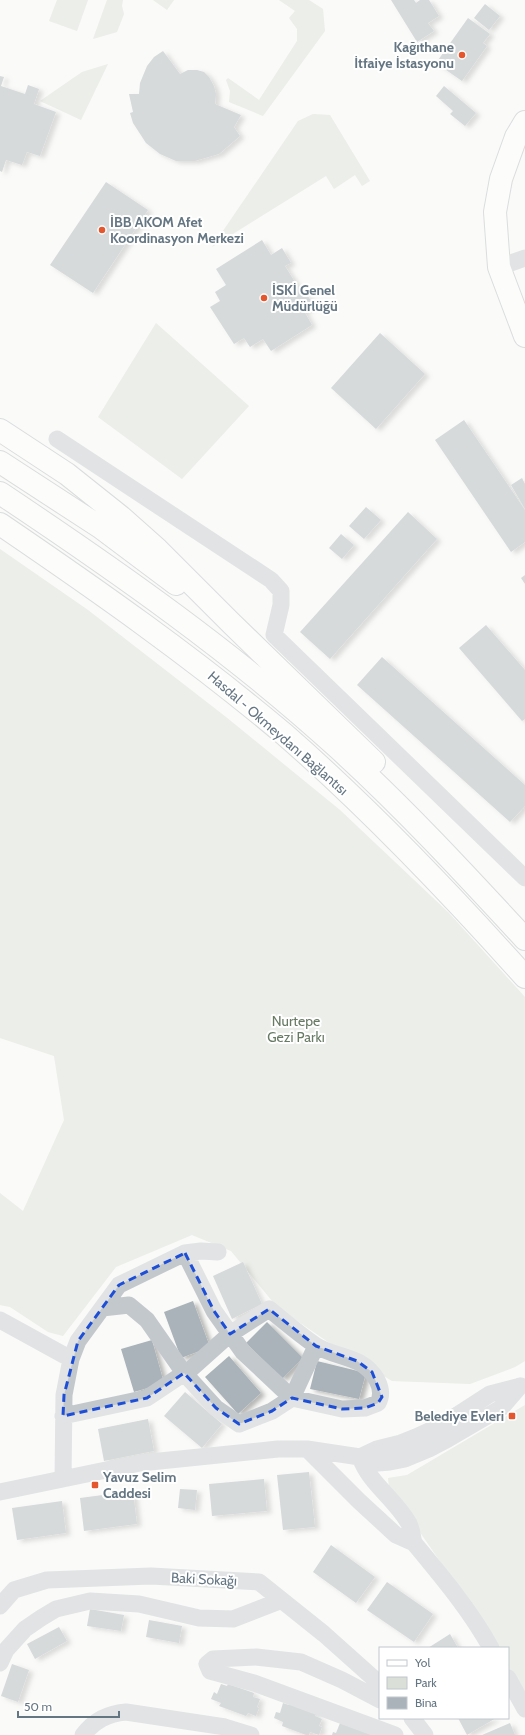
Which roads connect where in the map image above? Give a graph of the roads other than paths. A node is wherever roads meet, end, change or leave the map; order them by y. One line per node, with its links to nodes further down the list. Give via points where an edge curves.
1 (525, 122): 3 (main road, via 516,137 501,178 495,212)
2 (525, 258): 3 (street)
3 (499, 267): 4 (main road)
4 (525, 336)
5 (0, 430): 10 (main road, via 66,474 121,517 162,554)
6 (57, 439): 12 (street, via 271,580 281,592 281,605 274,634)
7 (0, 462): 10 (main road, via 100,527)
8 (0, 493): 11 (main road, Hasdal - Okmeydanı Bağlantısı, via 118,574 227,654 337,748)
9 (0, 524): 14 (main road, Hasdal - Okmeydanı Bağlantısı, via 198,665 284,735 408,851)
10 (231, 624): 11 (main road, via 393,781 428,823)
11 (448, 856): 13 (main road, Hasdal - Okmeydanı Bağlantısı)
12 (525, 878)
13 (525, 939)
14 (525, 977)
15 (218, 1252): 16 (street)
16 (185, 1253): 17 (street, via 119,1284); 19 (street, via 214,1311)
17 (102, 1308): 21 (street, via 78,1341); 22 (street, via 129,1305 147,1320)
18 (0, 1320): 21 (street)
19 (230, 1334): 20 (street, via 269,1308); 22 (street); 24 (street, via 243,1352)
20 (316, 1346): 24 (street); 24 (street, via 357,1361 372,1372 379,1384 382,1397 378,1403 365,1408 342,1409)
21 (71, 1359): 25 (street, via 64,1395)
22 (184, 1373): 24 (street, via 216,1408 239,1424 272,1411); 25 (street, via 147,1398)
23 (523, 1385): 27 (street, via 490,1394 416,1437); 28 (street, via 501,1408 448,1439 405,1459)
24 (292, 1398)
25 (64, 1416): 29 (street)
26 (307, 1449): 27 (street); 29 (street, via 278,1449 140,1463); 32 (street)
27 (360, 1457): 28 (street, via 378,1463); 31 (street, via 370,1477); 32 (street, via 354,1472 354,1484)
28 (390, 1462): 31 (street, via 382,1474)
29 (63, 1479): 30 (street)
30 (0, 1492)
31 (392, 1500): 33 (street, via 409,1523)
32 (359, 1501): 33 (street, via 396,1535)
33 (414, 1543): 36 (street, via 454,1592)
34 (282, 1600): 35 (street, Baki Sokağı, via 259,1582 151,1576 47,1580 14,1590); 37 (street, via 233,1619 198,1618 139,1604 90,1600 56,1609 40,1618 25,1629 6,1650); 39 (street, Baki Sokağı)
35 (0, 1606)
36 (490, 1647)
37 (0, 1663)
38 (509, 1680): 41 (street)
39 (379, 1683)
40 (379, 1699): 45 (street, via 301,1662 256,1657 213,1659 207,1664 210,1671 254,1683)
41 (525, 1709)
42 (413, 1719): 46 (street)
43 (243, 1734): 44 (street, via 225,1727 126,1712 100,1719)
44 (83, 1735)
45 (395, 1735)
46 (425, 1735)

